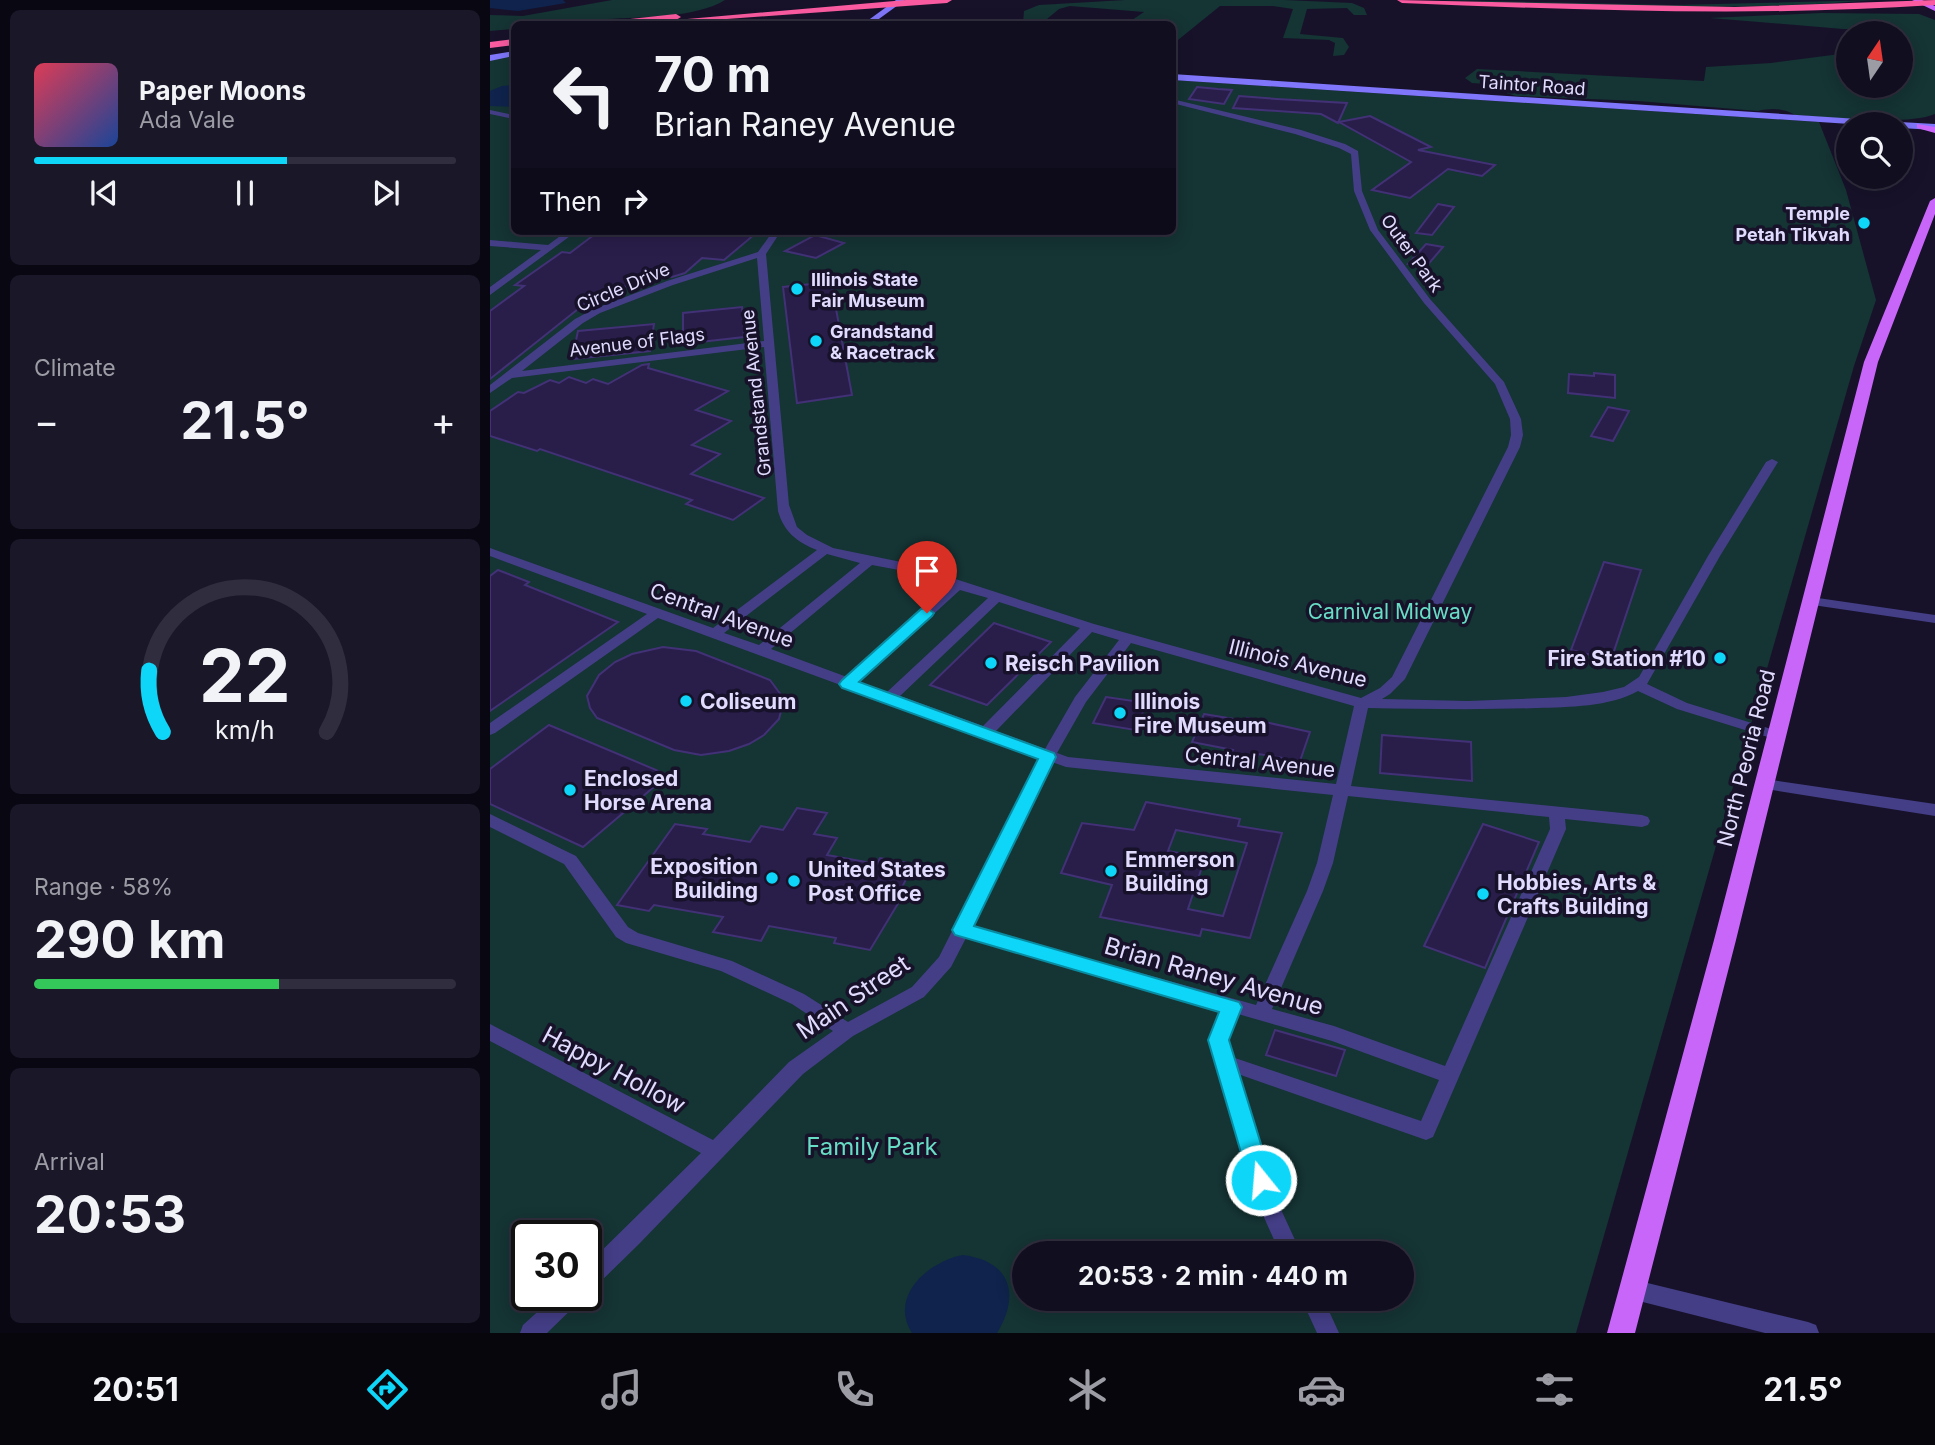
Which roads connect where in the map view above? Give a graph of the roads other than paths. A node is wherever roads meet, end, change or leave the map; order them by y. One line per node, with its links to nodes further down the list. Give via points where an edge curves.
1 (857, 0): 8 (highway)
2 (911, 0): 9 (highway)
3 (947, 0): 10 (highway)
4 (1402, 0): 15 (highway)
5 (1543, 0): 6 (highway)
6 (1836, 0)
7 (1887, 0): 15 (highway)
8 (848, 1): 19 (highway)
9 (895, 1): 10 (highway); 16 (highway); 18 (highway); 21 (main road)
10 (937, 1): 21 (highway, via 904,6)
11 (1919, 1): 12 (highway); 13 (main road); 14 (highway); 17 (main road)
12 (1935, 2)
13 (1935, 9)
14 (1797, 10): 15 (highway); 17 (highway, via 1895,7)
15 (1754, 11)
16 (765, 13): 18 (highway); 21 (highway, via 862,7 874,11)
17 (1935, 15)
18 (741, 16): 20 (highway)
19 (643, 21)
20 (692, 21)
21 (872, 21)
22 (511, 36): 23 (highway)
23 (490, 39)
24 (511, 42): 25 (highway)
25 (490, 45)
26 (511, 54): 27 (main road)
27 (490, 58)
28 (1176, 77): 32 (main road, Taintor Road)
29 (1176, 102): 62 (street, Outer Park, via 1298,132 1355,153 1358,191 1374,230 1427,302 1499,382 1518,427 1516,441 1398,679)
30 (490, 112): 31 (street)
31 (511, 116)
32 (1836, 121)
33 (1913, 126): 34 (main road)
34 (1935, 128)
35 (1935, 201): 52 (main road, North Peoria Road, via 1871,362)
36 (568, 235): 39 (street)
37 (774, 235): 40 (street)
38 (490, 243): 39 (street)
39 (550, 248): 41 (street)
40 (761, 254): 42 (street, Grandstand Avenue); 43 (street, Circle Drive, via 597,311)
41 (490, 292)
42 (768, 343): 43 (street, Avenue of Flags); 46 (street, Grandstand Avenue, via 783,505)
43 (510, 375): 44 (street, Circle Drive)
44 (490, 390)
45 (1772, 461): 60 (street)
46 (791, 528): 47 (street, Illinois Avenue)
47 (826, 549): 49 (street, Illinois Avenue); 56 (street)
48 (490, 552): 53 (street, Central Avenue)
49 (870, 561): 50 (street, Illinois Avenue); 58 (street)
50 (959, 584): 51 (street, Illinois Avenue); 59 (street)
51 (998, 597): 55 (street, Illinois Avenue); 61 (street)
52 (1811, 601): 54 (street); 65 (main road, North Peoria Road)
53 (657, 613): 56 (street, Central Avenue); 63 (street)
54 (1935, 619)
55 (1089, 627): 57 (street, Illinois Avenue); 64 (street)
56 (714, 634): 58 (street, Central Avenue)
57 (1128, 638): 62 (street, Illinois Avenue); 66 (street, Main Street, via 1080,700)
58 (760, 651): 59 (street, Central Avenue)
59 (848, 684): 61 (street, Central Avenue)
60 (1637, 685): 62 (street, Illinois Avenue, via 1603,697 1522,705); 65 (street, via 1682,706)
61 (888, 699): 64 (street, Central Avenue)
62 (1362, 703): 68 (street)
63 (490, 730)
64 (985, 734): 66 (street, Central Avenue)
65 (1776, 735): 67 (main road, North Peoria Road)
66 (1048, 757): 68 (street, Central Avenue); 73 (street, Main Street)
67 (1765, 784): 69 (street); 83 (main road, North Peoria Road)
68 (1343, 792): 70 (street, Central Avenue); 75 (street, via 1315,891)
69 (1935, 810)
70 (1557, 813): 72 (street, Central Avenue); 79 (street, via 1558,829)
71 (490, 820): 76 (street, via 570,860 622,932 632,938 726,966 798,999)
72 (1642, 821)
73 (962, 930): 74 (street, Brian Raney Avenue); 76 (street, Main Street, via 945,962 918,992)
74 (1232, 1007): 75 (street, Brian Raney Avenue); 78 (street, via 1219,1040)
75 (1260, 1015): 79 (street, Brian Raney Avenue, via 1334,1034)
76 (847, 1031): 80 (street, Main Street, via 796,1068)
77 (490, 1032): 80 (street, Happy Hollow)
78 (1225, 1062): 79 (street, via 1426,1131); 81 (street, via 1268,1204)
79 (1451, 1076)
80 (716, 1151): 82 (street, Main Street)
81 (1285, 1241)
82 (602, 1265)
83 (1631, 1289): 88 (main road, North Peoria Road); 89 (street)
84 (554, 1311): 86 (street)
85 (1318, 1311): 87 (street)
86 (531, 1333)
87 (1328, 1333)
88 (1621, 1333)
89 (1808, 1333)

